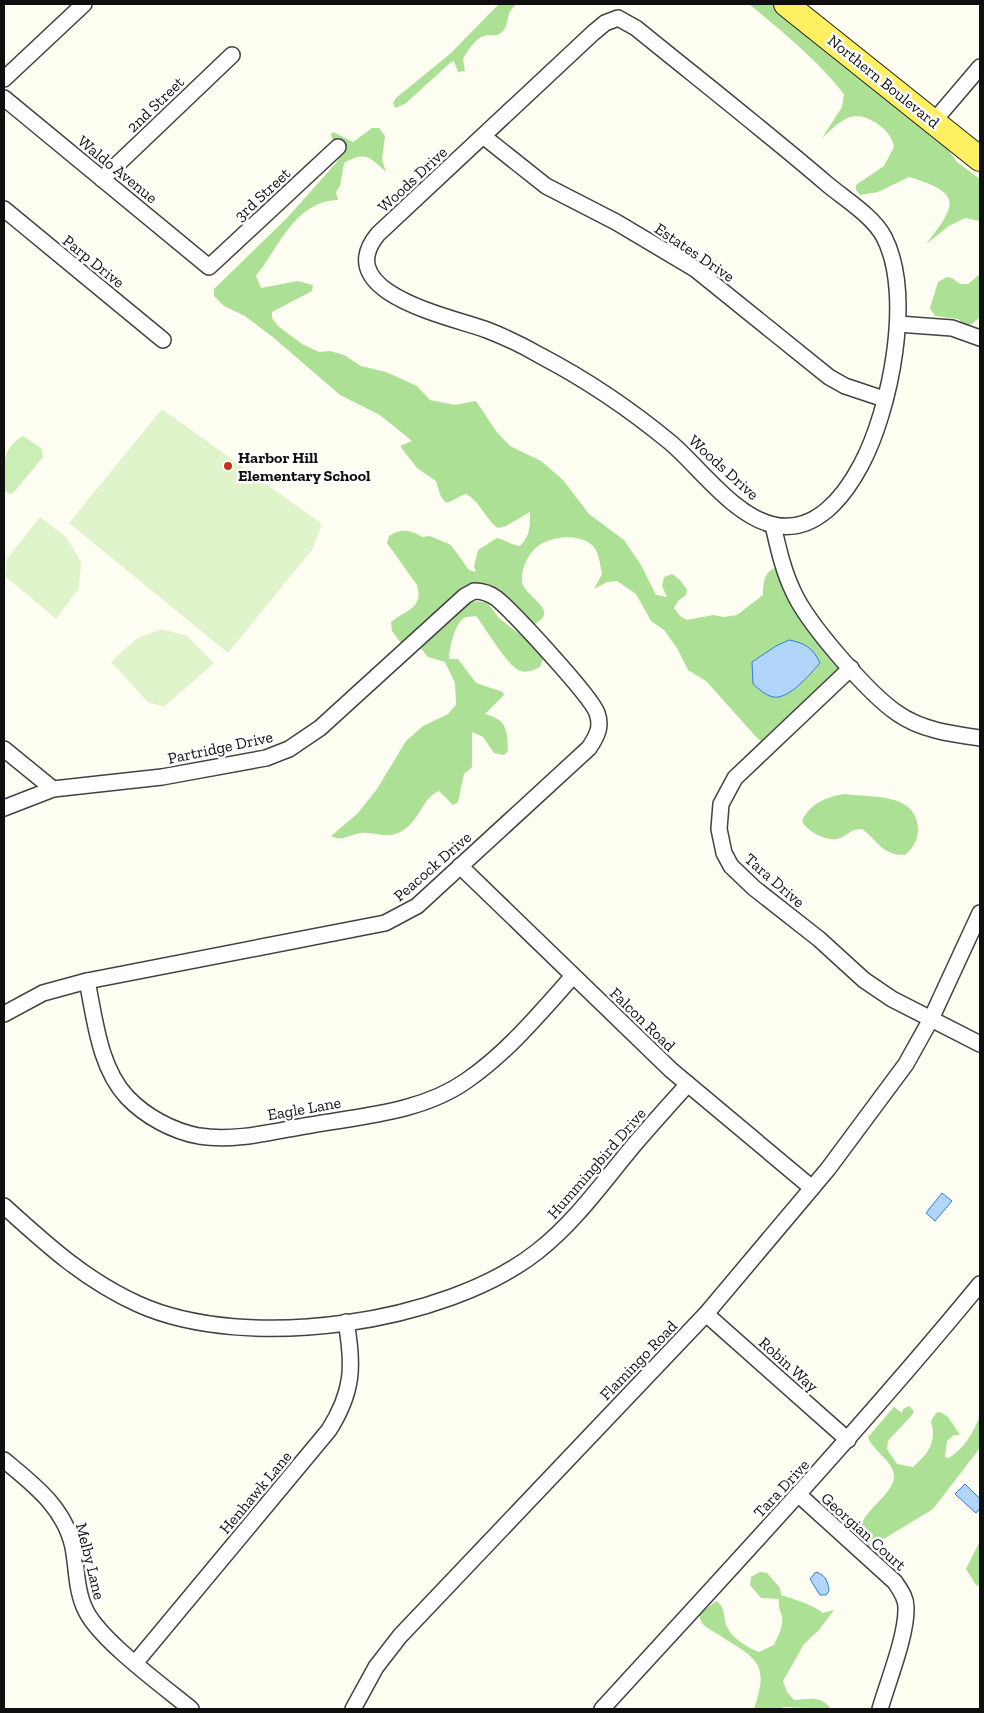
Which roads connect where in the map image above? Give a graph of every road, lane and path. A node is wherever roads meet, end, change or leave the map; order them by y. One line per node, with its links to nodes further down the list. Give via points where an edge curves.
1 (84, 4): 5 (street)
2 (786, 4): 7 (main road, Northern Boulevard)
3 (232, 55): 11 (street, 2nd Street)
4 (980, 67): 7 (street)
5 (4, 79)
6 (4, 98): 11 (street, Waldo Avenue)
7 (934, 121): 10 (main road, Northern Boulevard)
8 (483, 136): 14 (street, Woods Drive, via 593,32 613,19 624,20 876,225 889,248 894,270); 17 (street, Estates Drive, via 546,186 616,222 695,269 829,376 845,386); 18 (street, Woods Drive, via 373,240 367,259 372,278 385,292 405,302 491,331 596,387 668,441 728,498 750,515)
9 (338, 147): 13 (street, 3rd Street)
10 (980, 159)
11 (102, 179): 13 (street, Waldo Avenue)
12 (4, 209): 16 (street, Parp Drive)
13 (209, 267)
14 (898, 324): 15 (street, via 952,328); 17 (street, Woods Drive)
15 (980, 338)
16 (163, 340)
17 (884, 399): 18 (street, Woods Drive, via 872,443 856,475 836,502 814,520 795,526)
18 (773, 525): 20 (street, via 781,558 799,604)
19 (478, 591): 23 (street, Partridge Drive, via 465,596 320,728 289,750 266,758 162,777); 25 (street, Peacock Drive, via 500,601 585,695 596,712 600,728 589,748)
20 (851, 668): 21 (street, via 897,713 932,729); 30 (street, Tara Drive, via 735,778 721,804 721,844 731,866 754,888 819,939 864,980)
21 (980, 738)
22 (4, 749): 23 (street)
23 (52, 789): 24 (street, Partridge Drive)
24 (4, 808)
25 (460, 866): 27 (street, Falcon Road); 28 (street, Peacock Drive, via 417,906 385,923)
26 (980, 913): 30 (street, Flamingo Road)
27 (573, 976): 28 (street, Eagle Lane, via 495,1058 465,1082 438,1097 365,1115 222,1138 198,1136 170,1127 149,1116 127,1097 115,1082 104,1056); 32 (street, Falcon Road)
28 (87, 980): 29 (street, Peacock Drive, via 43,993)
29 (4, 1014)
30 (931, 1019): 31 (street, Tara Drive); 33 (street, Flamingo Road, via 906,1064)
31 (980, 1044)
32 (688, 1084): 33 (street, Falcon Road); 37 (street, Hummingbird Drive, via 590,1200 538,1251 507,1272 459,1295 421,1307)
33 (812, 1188): 36 (street, Flamingo Road)
34 (4, 1206): 37 (street, Hummingbird Drive, via 91,1280 139,1305 185,1320 234,1328 277,1329)
35 (980, 1284): 38 (street, Tara Drive)
36 (706, 1314): 38 (street, Robin Way); 43 (street, Flamingo Road, via 400,1636 376,1667)
37 (346, 1322): 41 (street, Henhawk Lane, via 351,1363 347,1395 340,1413)
38 (848, 1440): 40 (street, Tara Drive)
39 (4, 1460): 41 (street, Melby Lane, via 59,1511 73,1548 85,1610 106,1636)
40 (799, 1496): 44 (street, Tara Drive); 45 (street, Georgian Court, via 895,1582 903,1594 906,1606 903,1628)
41 (136, 1662): 42 (street, Melby Lane)
42 (191, 1709)
43 (353, 1709)
44 (602, 1709)
45 (880, 1709)

